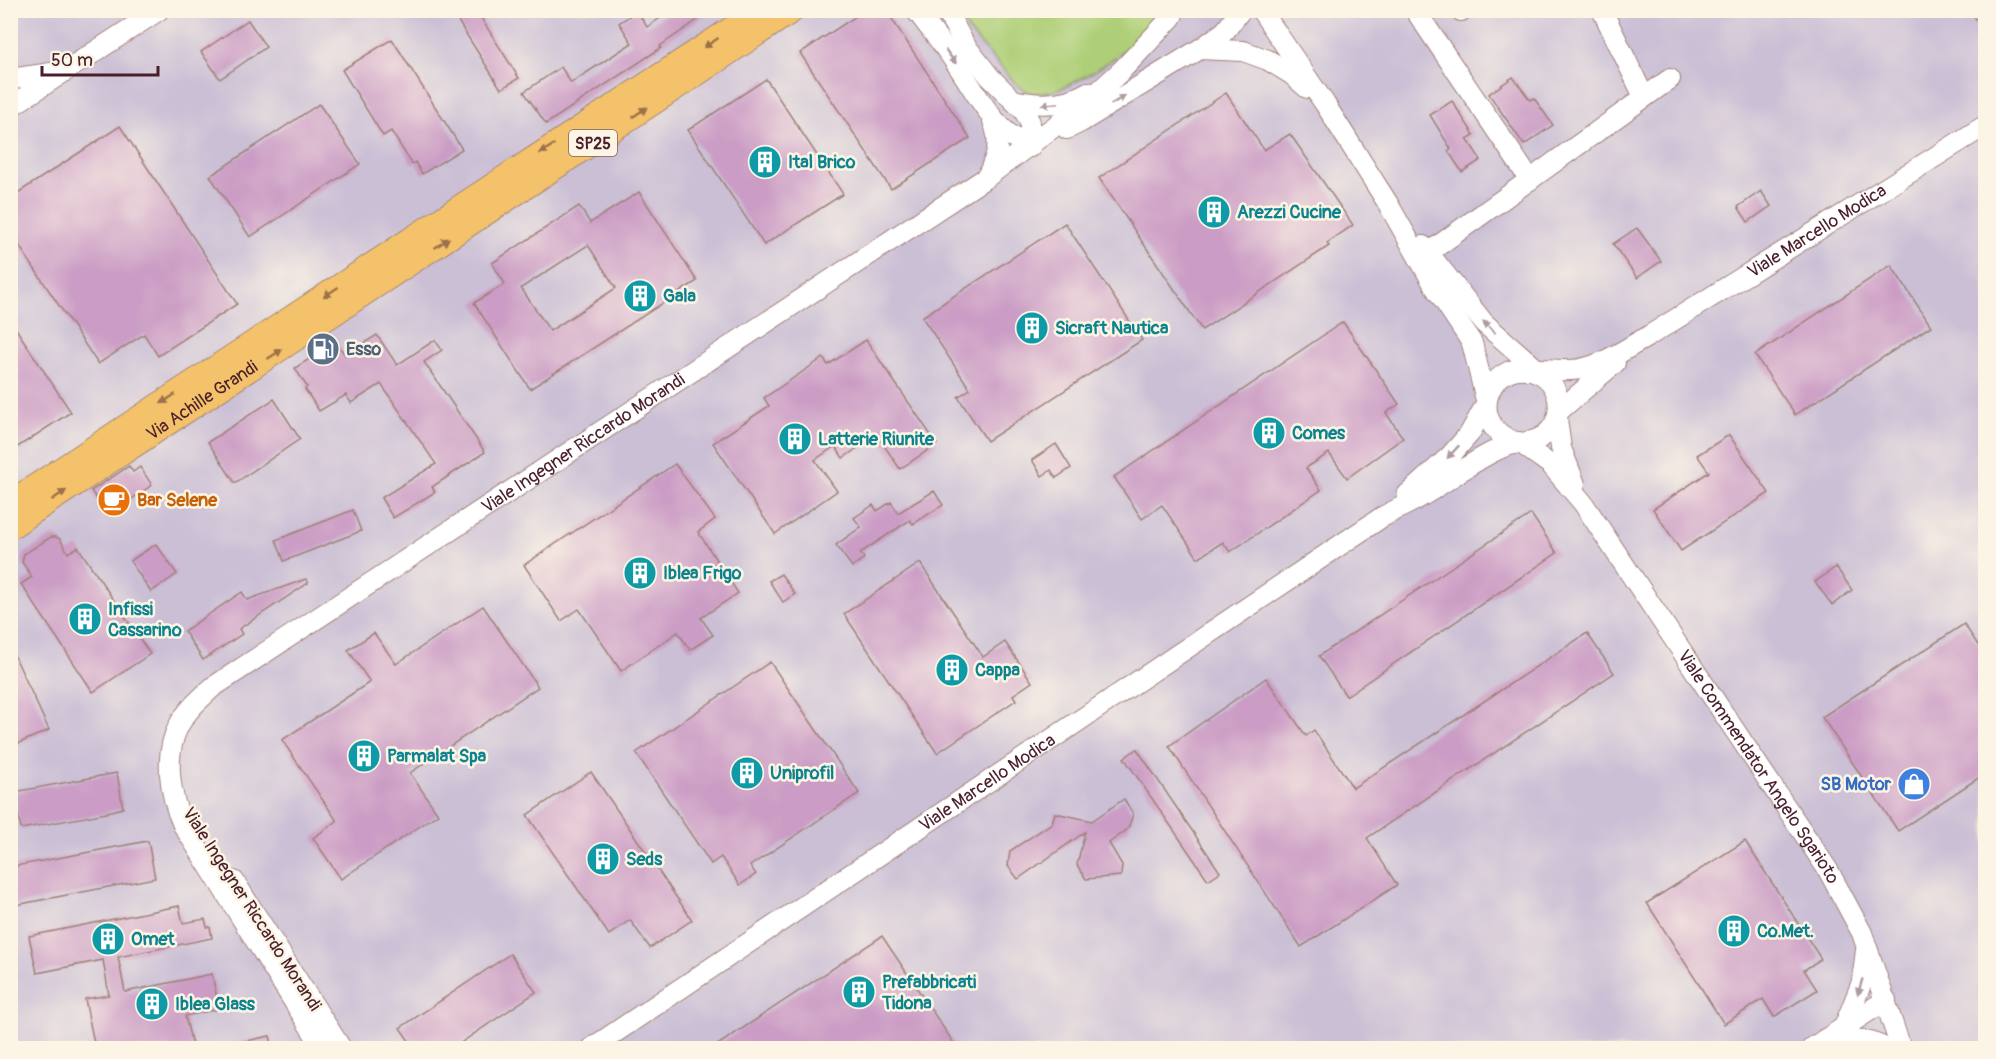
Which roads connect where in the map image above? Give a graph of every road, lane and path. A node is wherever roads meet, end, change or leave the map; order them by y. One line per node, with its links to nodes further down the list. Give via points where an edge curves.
1 (159, 10): 12 (street)
2 (759, 10): 27 (main road, SP25, one-way to 27)
3 (793, 10): 27 (main road, SP25, one-way to 3)
4 (916, 10): 20 (street, one-way to 20)
5 (946, 10): 17 (street, via 964,45)
6 (1241, 10): 11 (street, via 1225,31)
7 (1261, 10): 18 (street)
8 (1415, 10): 24 (street)
9 (1602, 10): 16 (street)
10 (1176, 13): 13 (street)
11 (1200, 49): 18 (street, via 1243,51 1268,60); 22 (street, one-way to 11, via 1081,122)
12 (67, 70): 14 (street); 19 (street)
13 (1120, 71): 17 (street, one-way to 17, via 1083,95 1062,103 1041,105); 22 (street)
14 (10, 79)
15 (1670, 79): 16 (street)
16 (1644, 97): 24 (street)
17 (1013, 100): 22 (street, via 1030,122)
18 (1325, 104): 25 (street)
19 (10, 107)
20 (992, 118): 22 (street, via 1006,134); 23 (street, via 998,147)
21 (1986, 125): 28 (street, Viale Marcello Modica)
22 (1030, 147): 23 (street, Viale Ingegner Riccardo Morandi)
23 (987, 177): 37 (street, Viale Ingegner Riccardo Morandi, via 213,687 178,726)
24 (1530, 180): 26 (street)
25 (1387, 202): 26 (street); 30 (street, via 1472,343)
26 (1428, 253): 29 (street, one-way to 26, via 1484,323)
27 (387, 268): 33 (main road, Via Achille Grandi, one-way to 33); 36 (main road, Via Achille Grandi, one-way to 27)
28 (1647, 337): 29 (street, via 1597,365); 31 (street)
29 (1542, 372): 30 (street, via 1519,370 1501,376 1494,382); 31 (street, via 1555,389)
30 (1486, 402): 32 (street, via 1486,414 1497,432); 35 (street, one-way to 35, via 1470,433 1450,456)
31 (1558, 415): 32 (street, via 1542,437); 34 (street, via 1566,463)
32 (1517, 442): 34 (street, via 1551,465); 35 (street, via 1484,456 1425,495)
33 (10, 503)
34 (1583, 503): 38 (street, Viale Commendator Angelo Sgarioto, via 1828,870)
35 (1382, 517): 44 (street, Viale Marcello Modica)
36 (10, 527)
37 (171, 767): 42 (street, Viale Ingegner Riccardo Morandi, via 170,787 183,825); 43 (street, Viale Ingegner Riccardo Morandi, via 180,798)
38 (1866, 945): 39 (street, Viale Commendator Angelo Sgarioto); 40 (street, one-way to 40, via 1862,982)
39 (1886, 1000): 40 (street); 46 (street, Viale Commendator Angelo Sgarioto)
40 (1844, 1028): 41 (street)
41 (1819, 1044): 45 (street, via 1850,1038 1869,1040)
42 (323, 1048)
43 (341, 1048)
44 (592, 1048)
45 (1885, 1048)
46 (1901, 1048)

